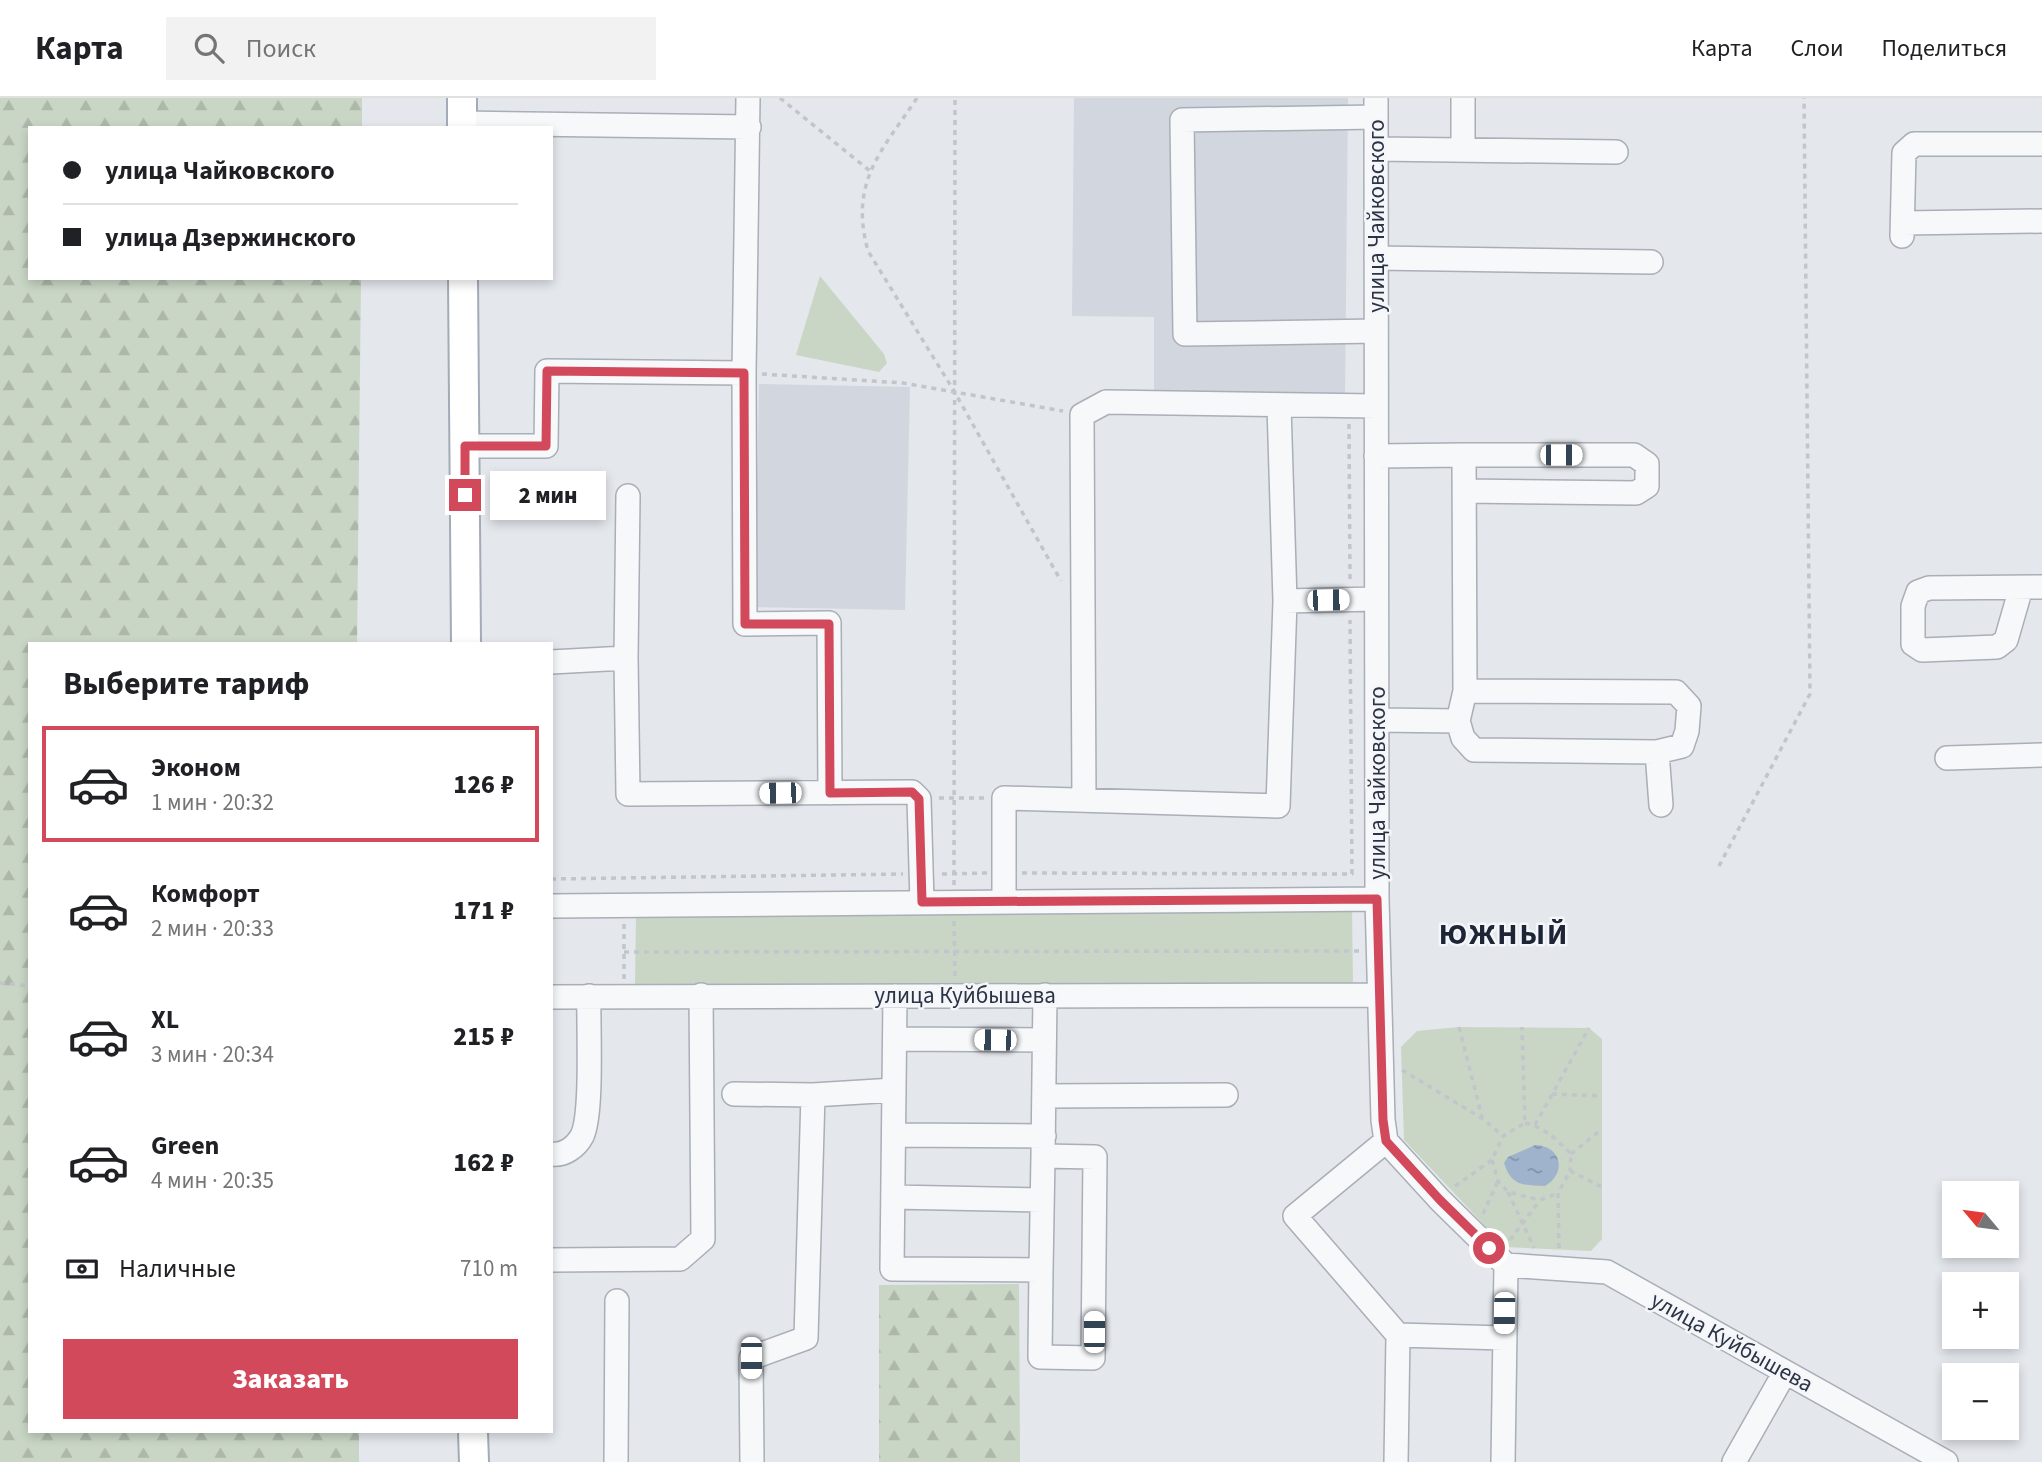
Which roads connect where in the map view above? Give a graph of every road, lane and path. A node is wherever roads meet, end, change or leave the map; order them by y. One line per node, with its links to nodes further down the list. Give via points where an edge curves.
1 (748, 98): 9 (street)
2 (780, 98): 14 (path)
3 (917, 98): 14 (path)
4 (955, 98): 21 (path)
5 (1463, 98): 12 (street)
6 (1804, 98): 51 (path, via 1810,694)
7 (1376, 108): 11 (street, улица Чайковского); 19 (street, via 1182,120 1185,334)
8 (462, 116): 9 (street)
9 (749, 127): 20 (street)
10 (2042, 144): 15 (street, via 1914,144 1904,153 1902,229)
11 (1376, 149): 12 (street); 16 (street, улица Чайковского)
12 (1463, 150): 13 (street)
13 (1616, 152)
14 (870, 171): 21 (path, via 861,205 869,251)
15 (2042, 221)
16 (1376, 258): 17 (street); 19 (street, улица Чайковского)
17 (1651, 262)
18 (463, 280): 26 (main road)
19 (1376, 331): 22 (street, улица Чайковского)
20 (744, 373): 21 (path, via 903,383); 26 (street, via 547,371 546,446); 45 (street, via 745,624 829,624)
21 (954, 391): 25 (path); 31 (path); 46 (path)
22 (1376, 405): 24 (street); 27 (street, улица Чайковского)
23 (1279, 406): 24 (street); 25 (street, via 1106,402); 35 (street)
24 (1349, 406): 34 (path)
25 (1082, 415): 49 (street)
26 (465, 446): 36 (main road)
27 (1376, 456): 28 (street); 33 (street, улица Чайковского)
28 (1464, 456): 29 (street); 29 (street, via 1633,455 1647,464 1647,486 1636,493)
29 (1464, 491): 39 (street)
30 (628, 496): 37 (street)
31 (1063, 583)
32 (2032, 587): 32 (street, via 1929,588 1918,593 1913,606 1913,644 1922,650 1997,647 2006,640)
33 (1377, 599): 34 (street); 40 (street, улица Чайковского)
34 (1350, 600): 35 (street); 53 (path, via 1352,874)
35 (1285, 601): 49 (street, via 1278,806)
36 (466, 642)
37 (626, 658): 38 (street); 45 (street, via 628,794)
38 (553, 662)
39 (1465, 691): 41 (street); 42 (street, via 1676,692 1689,706 1687,731 1682,746)
40 (1377, 720): 41 (street); 56 (street, улица Чайковского)
41 (1458, 721): 42 (street, via 1474,750)
42 (1657, 752): 50 (street)
43 (2042, 755): 44 (street)
44 (1948, 758)
45 (830, 793): 48 (street, via 912,792)
46 (954, 798): 47 (path); 48 (path); 52 (path)
47 (1004, 798): 49 (street); 53 (street)
48 (919, 799): 54 (street)
49 (1084, 800)
50 (1661, 805)
51 (1719, 866)
52 (954, 873): 53 (path); 54 (path); 58 (path)
53 (1004, 873): 59 (street)
54 (921, 874): 55 (path); 57 (street)
55 (553, 879)
56 (1377, 899): 59 (street); 63 (street, улица Чайковского)
57 (922, 902): 58 (street); 60 (street)
58 (954, 902): 59 (street); 62 (path)
59 (1004, 902)
60 (624, 905): 61 (street); 64 (path)
61 (553, 906)
62 (955, 951): 63 (path); 64 (path); 69 (path)
63 (1379, 951): 71 (street, улица Чайковского)
64 (624, 952): 67 (path)
65 (0, 983): 66 (path)
66 (28, 986)
67 (624, 995): 68 (street, улица Куйбышева); 72 (street, улица Куйбышева)
68 (701, 995): 73 (street, улица Куйбышева); 112 (street, via 703,1239 680,1258)
69 (956, 995): 70 (street, улица Куйбышева); 73 (street, улица Куйбышева)
70 (1045, 995): 71 (street, улица Куйбышева); 79 (street)
71 (1379, 995): 94 (street, улица Чайковского)
72 (589, 996): 74 (street, улица Куйбышева); 96 (street, via 587,1117 582,1136 569,1151)
73 (895, 996): 78 (street)
74 (553, 997)
75 (1459, 1027): 88 (path)
76 (1522, 1027): 89 (path)
77 (1589, 1028): 83 (path)
78 (895, 1039): 79 (street); 81 (street)
79 (1045, 1040): 86 (street)
80 (1401, 1069): 88 (path)
81 (894, 1090): 84 (street); 92 (street)
82 (734, 1094): 84 (street)
83 (1552, 1094): 87 (path); 90 (path)
84 (813, 1095): 122 (street, via 806,1338 751,1358)
85 (1226, 1095): 86 (street)
86 (1044, 1096): 95 (street)
87 (1602, 1096)
88 (1483, 1119): 93 (path)
89 (1525, 1123): 90 (path); 93 (path)
90 (1535, 1125): 97 (path)
91 (1602, 1129): 97 (path)
92 (894, 1135): 95 (street); 105 (street)
93 (1503, 1136): 98 (path)
94 (1386, 1141): 111 (street, via 1440,1200); 116 (street, via 1295,1216)
95 (1044, 1146): 106 (street); 114 (street, via 1096,1157 1093,1358 1040,1357)
96 (553, 1154)
97 (1571, 1154): 99 (path)
98 (1492, 1160): 100 (path); 102 (path)
99 (1570, 1171): 101 (path); 104 (path)
100 (1498, 1181): 103 (path); 108 (path)
101 (1602, 1187)
102 (1450, 1190)
103 (1508, 1192): 107 (path); 109 (path)
104 (1558, 1193): 107 (path); 113 (path)
105 (893, 1198): 106 (street); 114 (street, via 892,1269)
106 (1042, 1200): 114 (street)
107 (1540, 1200): 109 (path)
108 (1479, 1221)
109 (1522, 1223): 110 (path); 111 (path)
110 (1535, 1250)
111 (1505, 1256): 113 (street, улица Куйбышева); 117 (street)
112 (553, 1260)
113 (1558, 1268): 118 (street, улица Куйбышева, via 1607,1272)
114 (1041, 1270)
115 (617, 1301): 121 (street)
116 (1398, 1335): 117 (street); 123 (street)
117 (1504, 1338): 124 (street)
118 (1785, 1372): 125 (street); 126 (street, улица Куйбышева)
119 (473, 1433): 120 (main road)
120 (474, 1462)
121 (616, 1462)
122 (752, 1462)
123 (1396, 1462)
124 (1503, 1462)
125 (1734, 1462)
126 (1946, 1462)

